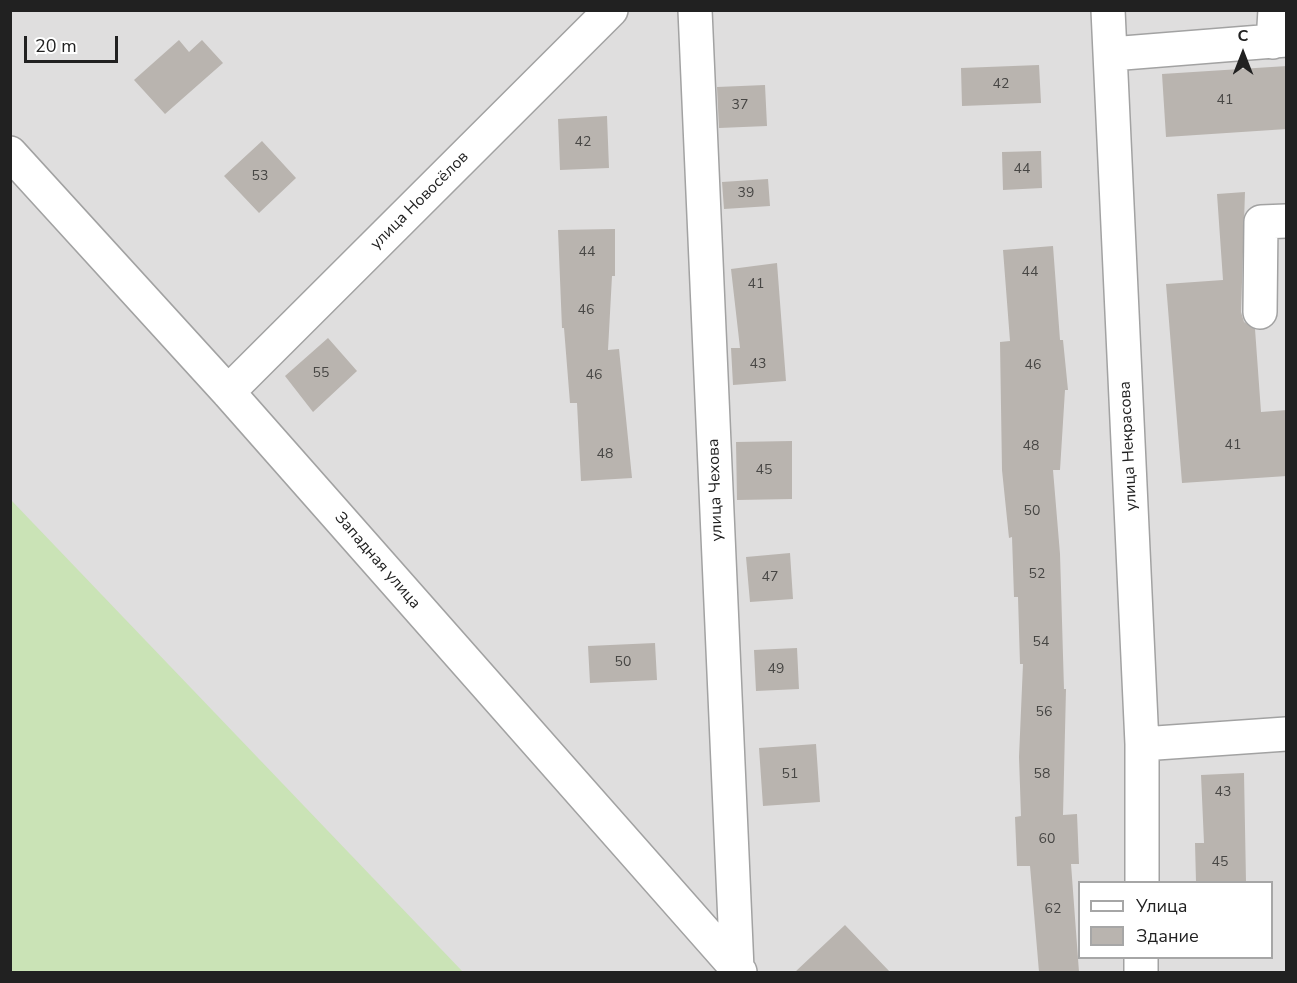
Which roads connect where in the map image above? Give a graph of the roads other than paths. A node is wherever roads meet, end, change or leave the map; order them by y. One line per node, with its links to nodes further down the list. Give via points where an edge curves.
1 (611, 10): 9 (street, улица Новосёлов)
2 (695, 10): 13 (street, улица Чехова)
3 (1108, 10): 5 (street, улица Некрасова)
4 (1278, 31): 5 (street)
5 (1111, 54): 11 (street, улица Некрасова)
6 (10, 153): 9 (street, Западная улица)
7 (1287, 220): 8 (street, via 1261,222)
8 (1260, 312)
9 (228, 392): 13 (street, Западная улица)
10 (1287, 734): 11 (street)
11 (1142, 744): 12 (street, улица Некрасова)
12 (1142, 881)
13 (738, 971)

